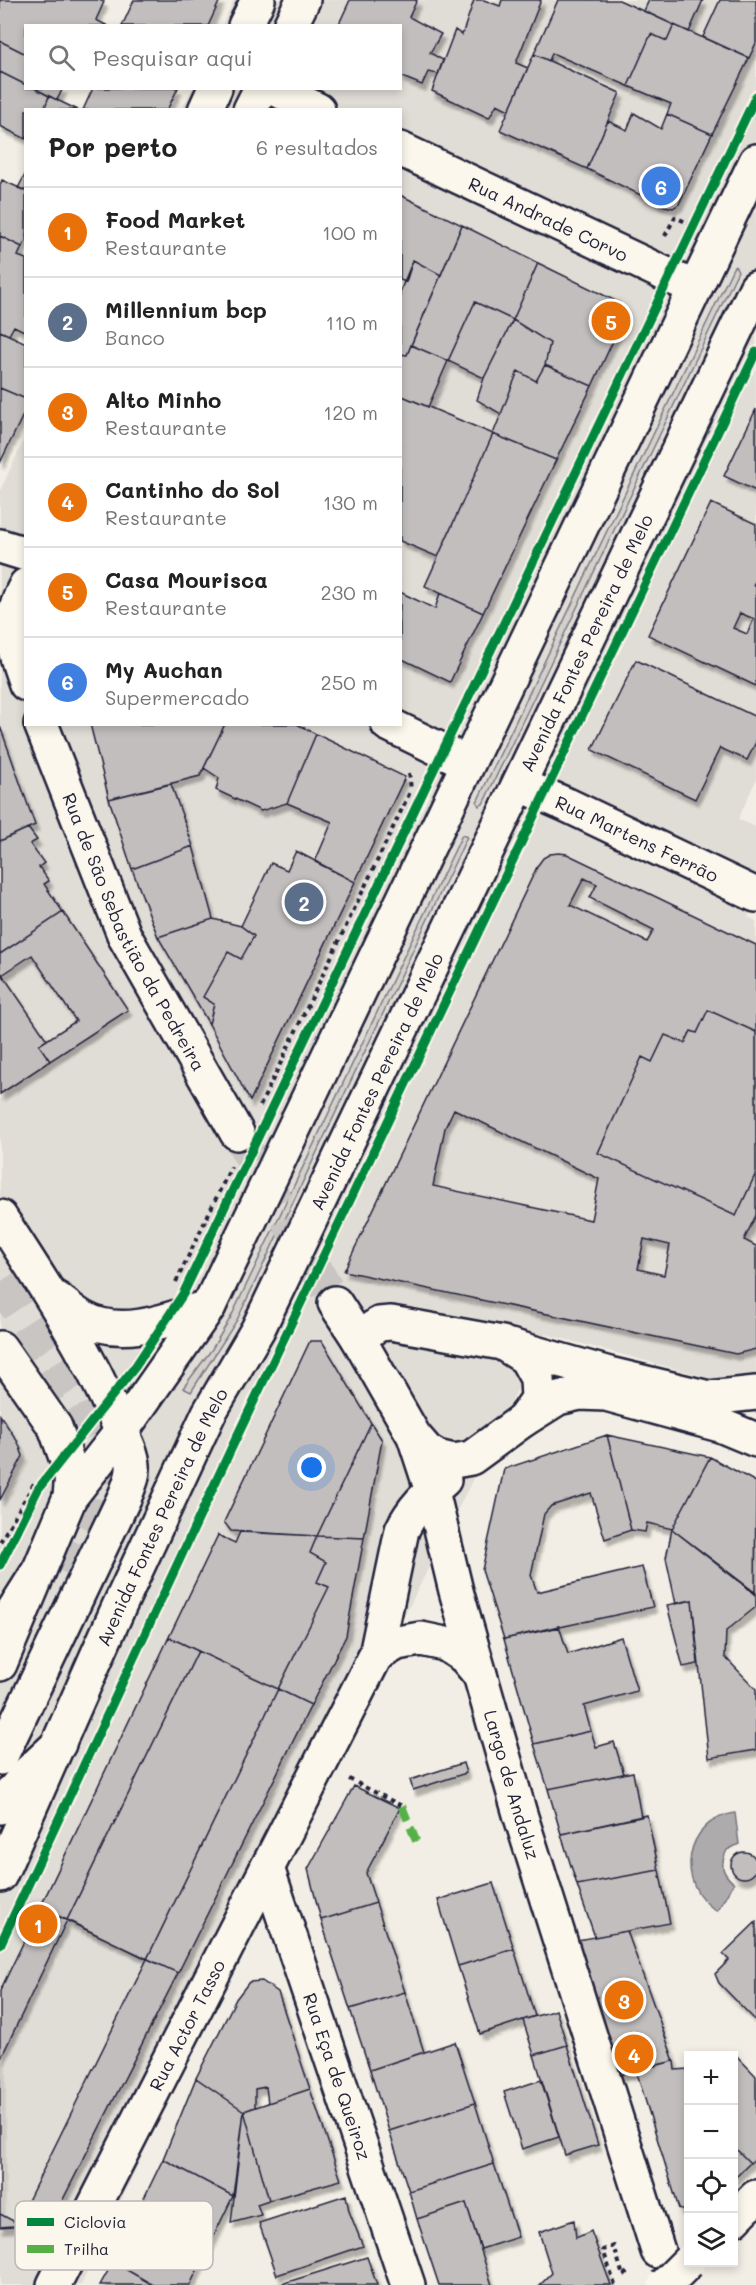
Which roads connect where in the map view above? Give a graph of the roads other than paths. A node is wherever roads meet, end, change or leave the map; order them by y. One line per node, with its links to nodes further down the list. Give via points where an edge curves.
1 (258, 0): 3 (main road)
2 (303, 0): 4 (main road)
3 (246, 24)
4 (292, 24)
5 (214, 90): 8 (main road)
6 (260, 90): 9 (main road)
7 (278, 90): 10 (main road)
8 (206, 108)
9 (251, 108)
10 (314, 108)
11 (402, 150): 13 (main road, Rua Andrade Corvo)
12 (756, 162): 13 (main road)
13 (682, 282): 21 (main road)
14 (753, 303): 22 (main road, Avenida Fontes Pereira de Melo)
15 (0, 546): 16 (main road)
16 (24, 553)
17 (24, 589): 18 (main road, via 12,621 12,636)
18 (24, 677)
19 (42, 726): 24 (main road, Rua de São Sebastião da Pedreira, via 125,937)
20 (392, 726): 21 (main road)
21 (468, 763): 28 (main road)
22 (519, 784): 23 (main road, Rua Martens Ferrão); 48 (main road, Avenida Fontes Pereira de Melo, via 258,1329 208,1413)
23 (756, 895)
24 (235, 1148)
25 (0, 1216): 26 (main road)
26 (51, 1294): 28 (main road, via 84,1318 103,1325 129,1327 165,1322); 37 (main road, via 108,1399)
27 (335, 1303): 29 (main road, Largo de Andaluz)
28 (209, 1306): 37 (main road)
29 (358, 1338): 30 (main road, via 379,1324 391,1323); 38 (main road, Largo de Andaluz)
30 (502, 1343): 32 (main road); 36 (main road, via 526,1358 537,1378 538,1399)
31 (0, 1348): 42 (main road, via 55,1427 72,1474)
32 (608, 1384): 34 (main road); 36 (main road, via 558,1398); 39 (main road)
33 (756, 1394): 34 (main road)
34 (709, 1398): 35 (main road)
35 (756, 1415)
36 (523, 1420): 40 (main road)
37 (121, 1432): 42 (main road); 49 (main road, via 133,1464 128,1487)
38 (414, 1436): 40 (main road, Largo de Andaluz, via 437,1457 454,1461); 41 (main road, Largo de Andaluz)
39 (756, 1440)
40 (471, 1458): 41 (main road)
41 (432, 1491): 45 (main road, via 415,1507 402,1530); 47 (main road, Largo de Andaluz)
42 (70, 1497): 43 (main road)
43 (38, 1572): 44 (main road); 46 (main road)
44 (2, 1627)
45 (376, 1655): 47 (main road, Largo de Andaluz, via 397,1643 421,1639 445,1644 465,1657); 51 (main road, Rua Actor Tasso)
46 (0, 1664)
47 (480, 1675): 56 (main road, Largo de Andaluz)
48 (59, 1744): 50 (main road); 52 (main road, Avenida Fontes Pereira de Melo)
49 (0, 1758)
50 (0, 1807)
51 (267, 1868): 54 (main road, Rua Actor Tasso); 60 (main road, Rua Eça de Queiroz)
52 (0, 1875)
53 (756, 2197): 55 (main road)
54 (97, 2201)
55 (738, 2215)
56 (658, 2251)
57 (684, 2266): 61 (main road, bridge)
58 (62, 2270): 59 (main road, Rua Actor Tasso)
59 (54, 2285)
60 (408, 2285)
61 (665, 2285)

